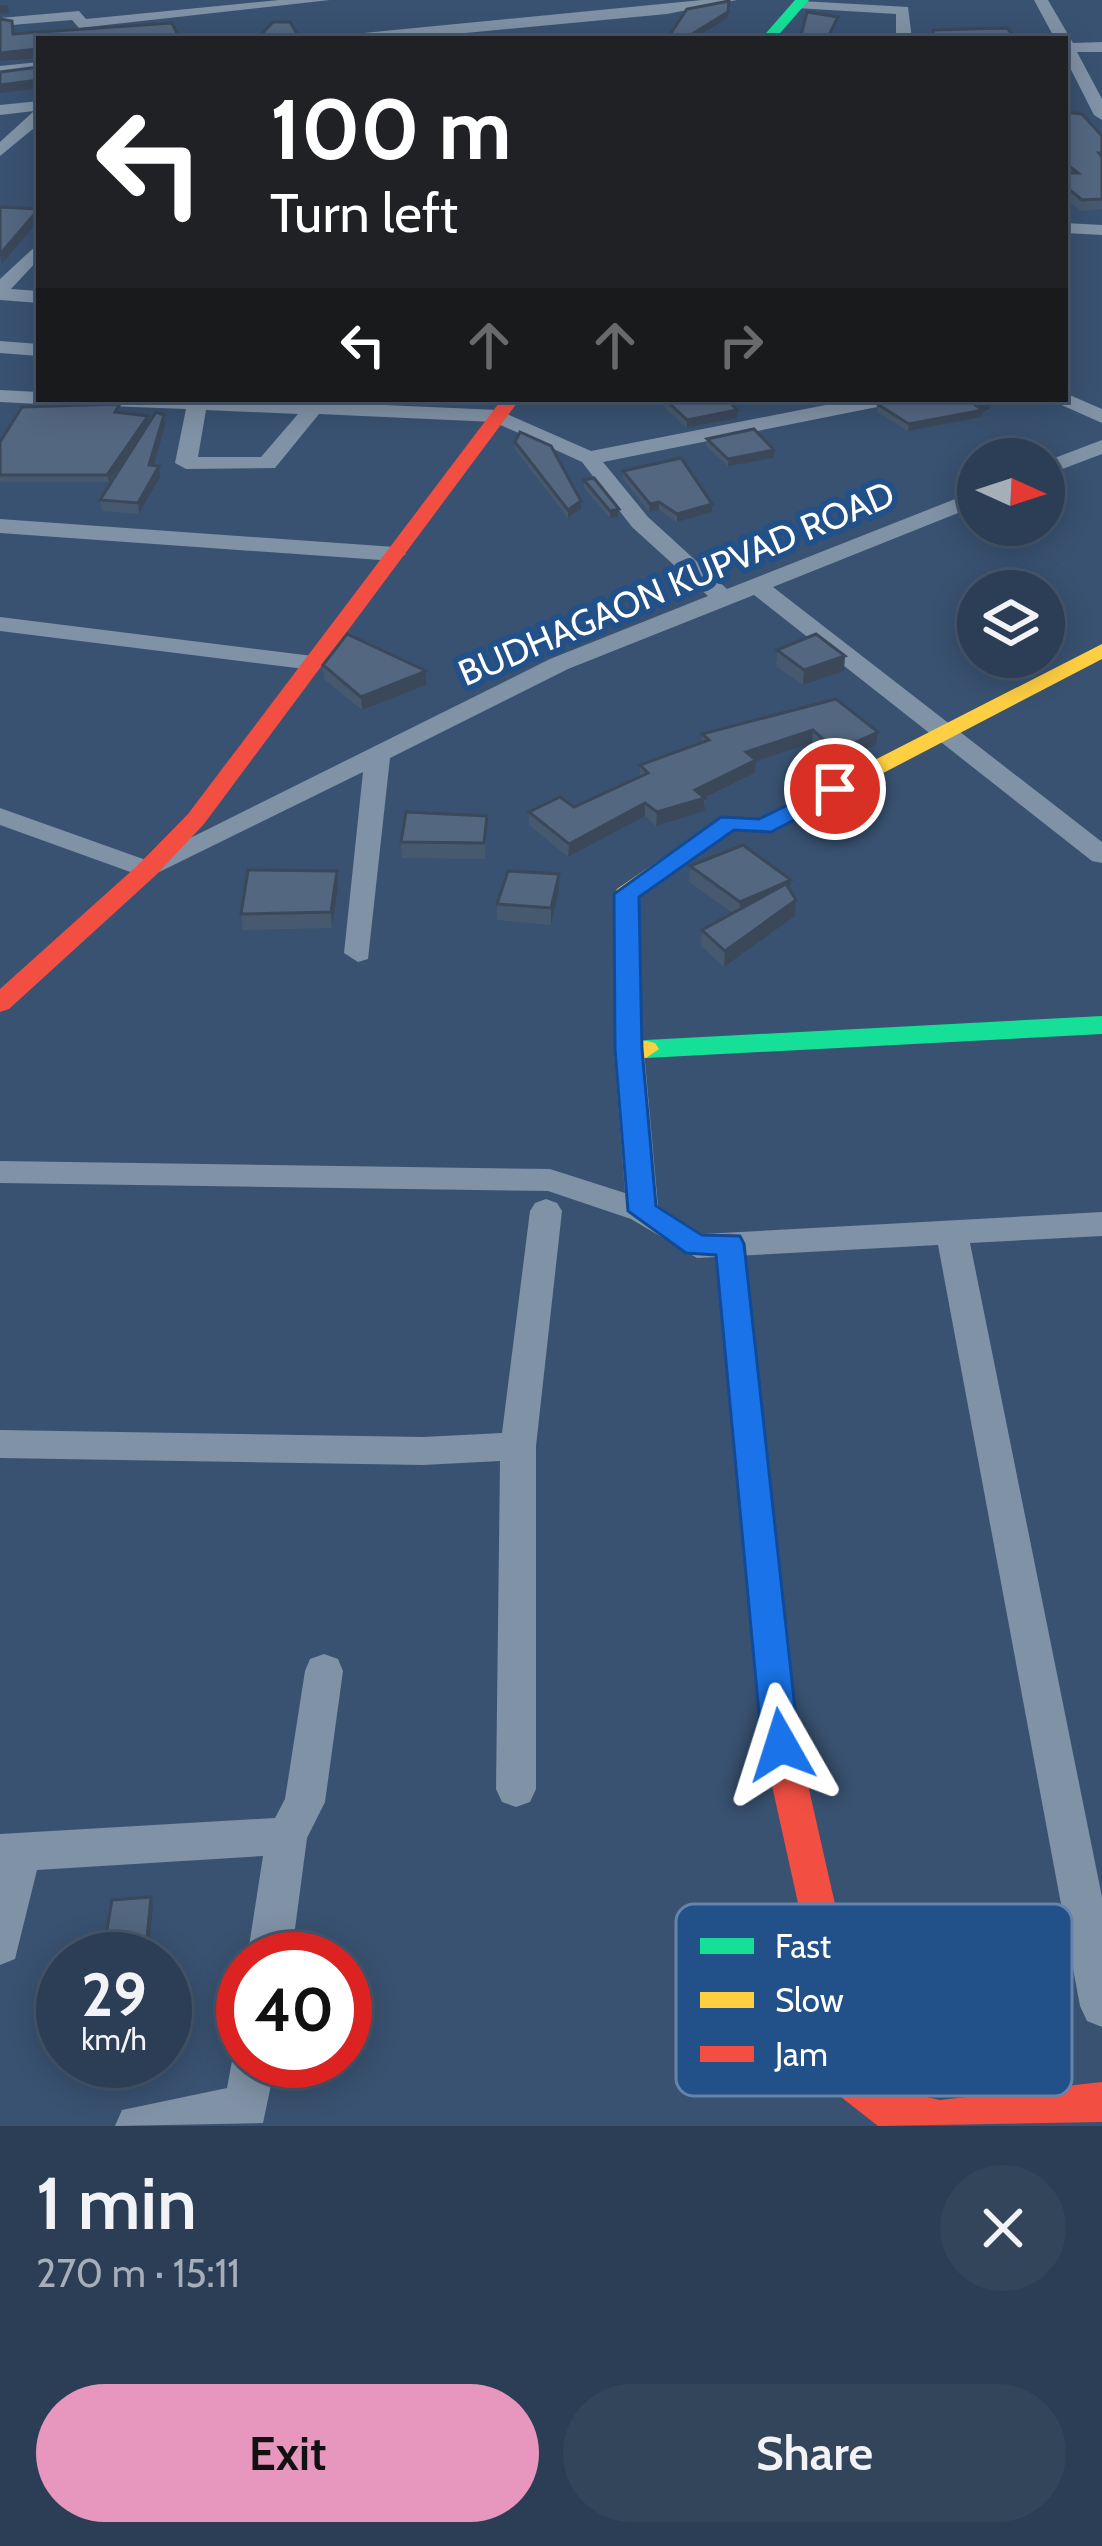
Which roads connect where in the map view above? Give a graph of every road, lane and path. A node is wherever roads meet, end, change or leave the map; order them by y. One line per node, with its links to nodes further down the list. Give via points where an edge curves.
1 (156, 0): 7 (street)
2 (323, 0): 8 (street, via 188,20 79,24)
3 (575, 0): 9 (street)
4 (730, 0): 9 (street, via 663,17)
5 (1041, 0): 15 (street)
6 (801, 3): 13 (street); 14 (street, via 903,10)
7 (112, 4): 8 (street)
8 (79, 15): 10 (street)
9 (583, 17): 11 (street); 12 (street)
10 (0, 22)
11 (384, 36)
12 (578, 36)
13 (771, 36)
14 (904, 36)
15 (1059, 36)
16 (1102, 47): 17 (street)
17 (1068, 49)
18 (1068, 53): 22 (street)
19 (36, 67): 20 (street)
20 (0, 71)
21 (1068, 86): 22 (street)
22 (1089, 90): 26 (street)
23 (0, 110): 24 (street)
24 (36, 111)
25 (36, 114): 27 (street)
26 (1095, 114)
27 (0, 152)
28 (1068, 228): 29 (street)
29 (1102, 230)
30 (36, 251): 31 (street)
31 (0, 292): 32 (street)
32 (36, 296)
33 (0, 347): 34 (street)
34 (36, 350)
35 (0, 396): 36 (street)
36 (36, 398)
37 (1068, 400): 43 (street)
38 (197, 402): 41 (street, via 186,464 267,463)
39 (214, 402): 41 (street)
40 (830, 404): 45 (street)
41 (314, 408): 42 (street)
42 (505, 408): 45 (street); 49 (street)
43 (1102, 417)
44 (1102, 446): 46 (street)
45 (589, 458): 51 (street, via 640,522)
46 (1065, 461)
47 (957, 504): 50 (street, BUDHAGAON KUPVAD ROAD)
48 (0, 526): 49 (street)
49 (395, 554): 54 (street)
50 (756, 585): 51 (street, BUDHAGAON KUPVAD ROAD); 55 (street)
51 (724, 598): 56 (street, BUDHAGAON KUPVAD ROAD, via 559,664)
52 (0, 624): 54 (street)
53 (1102, 650): 55 (street)
54 (313, 663): 59 (street, via 196,819)
55 (945, 733): 58 (street); 63 (street, via 762,827 730,822 626,894)
56 (378, 754): 59 (street, BUDHAGAON KUPVAD ROAD); 60 (street)
57 (0, 817): 59 (street)
58 (1102, 855)
59 (147, 870): 61 (street)
60 (358, 953)
61 (0, 1003)
62 (1102, 1025): 63 (street)
63 (629, 1049): 66 (street)
64 (0, 1172): 66 (street, via 550,1180)
65 (546, 1211): 71 (street)
66 (642, 1211): 69 (street, via 697,1246)
67 (1102, 1223): 68 (street)
68 (952, 1232): 69 (street); 79 (street)
69 (730, 1244): 76 (street, via 781,1745)
70 (0, 1444): 71 (street)
71 (518, 1446): 73 (street)
72 (324, 1671): 74 (street, via 305,1802)
73 (517, 1789)
74 (287, 1836): 75 (street); 77 (street)
75 (10, 1853): 78 (street)
76 (816, 1904)
77 (273, 1932)
78 (0, 1945)
79 (1102, 2006)
80 (250, 2088): 83 (street, via 247,2107)
81 (870, 2096): 82 (street, via 884,2108 940,2120)
82 (1102, 2102)
83 (138, 2126)

